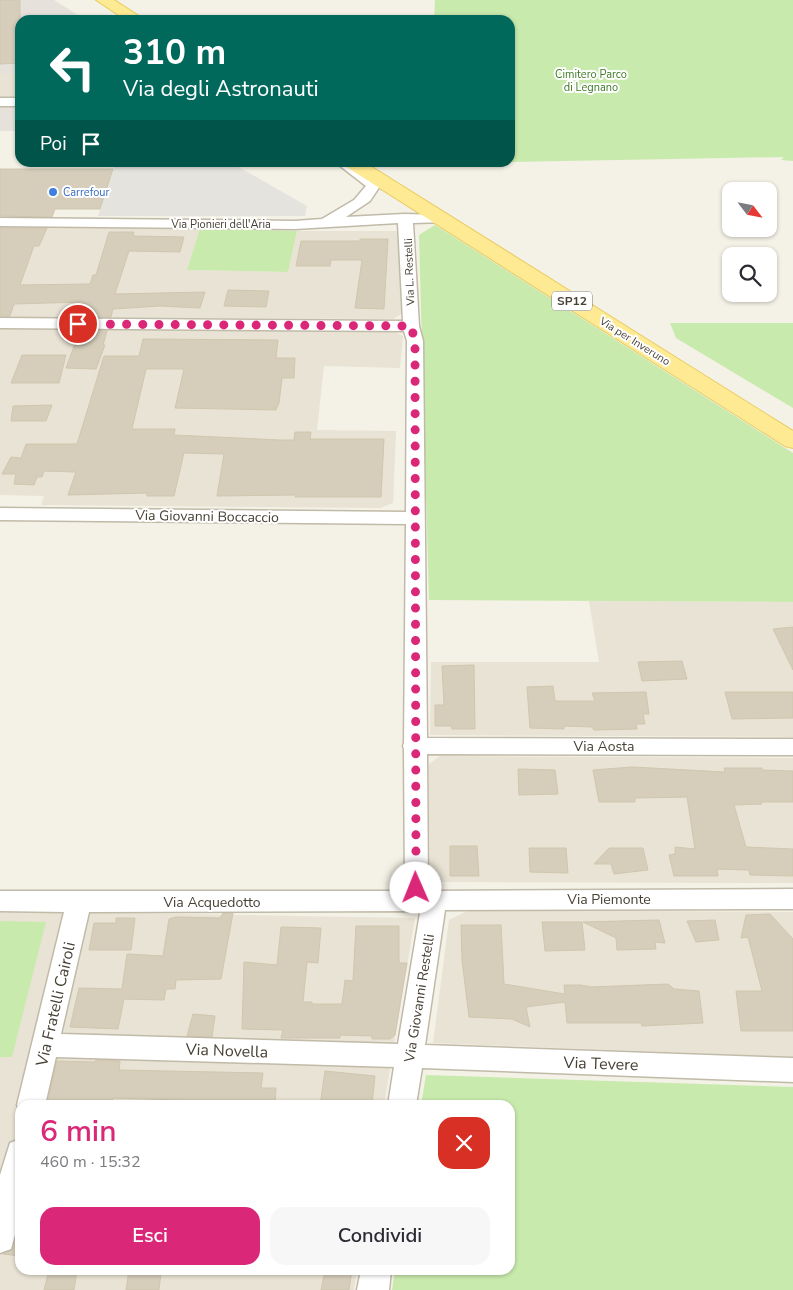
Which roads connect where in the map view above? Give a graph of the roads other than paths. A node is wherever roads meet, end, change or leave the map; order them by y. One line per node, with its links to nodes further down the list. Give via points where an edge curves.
1 (88, 0): 3 (main road)
2 (103, 0): 4 (main road)
3 (113, 15)
4 (128, 15)
5 (0, 102): 6 (street)
6 (15, 102)
7 (350, 167): 13 (street, via 373,186 356,206)
8 (359, 167): 11 (main road, Via per Inveruno / SP12)
9 (382, 167): 16 (main road, Via per Inveruno / SP12)
10 (404, 218): 11 (street, Via Pionieri dell'Aria); 13 (street, Via Pionieri dell'Aria); 15 (street, Via L. Restelli)
11 (441, 219): 17 (main road, Via per Inveruno / SP12)
12 (0, 222): 13 (street, Via Pionieri dell'Aria)
13 (324, 224)
14 (0, 323): 15 (street)
15 (411, 326): 19 (street, Via Giovanni Restelli, via 415,341)
16 (793, 421)
17 (793, 441)
18 (0, 514): 19 (street, Via Giovanni Boccaccio)
19 (415, 518): 20 (street, Via Giovanni Restelli)
20 (414, 746): 21 (street, Via Aosta); 23 (street, Via Giovanni Restelli, via 416,888)
21 (793, 747)
22 (793, 899): 23 (street, Via Piemonte)
23 (424, 900): 25 (street, Via Acquedotto); 27 (street, Via Giovanni Restelli, via 433,912)
24 (0, 901): 25 (street, Via Acquedotto)
25 (79, 902): 26 (street, Via Fratelli Cairoli)
26 (44, 1045): 27 (street, Via Novella); 29 (street, Via Fratelli Cairoli)
27 (410, 1056): 28 (street, Via Tevere); 30 (street, Via Giovanni Restelli)
28 (793, 1070)
29 (32, 1100)
30 (403, 1100)
31 (15, 1174): 32 (street)
32 (0, 1239)
33 (375, 1275): 34 (street)
34 (372, 1290)

